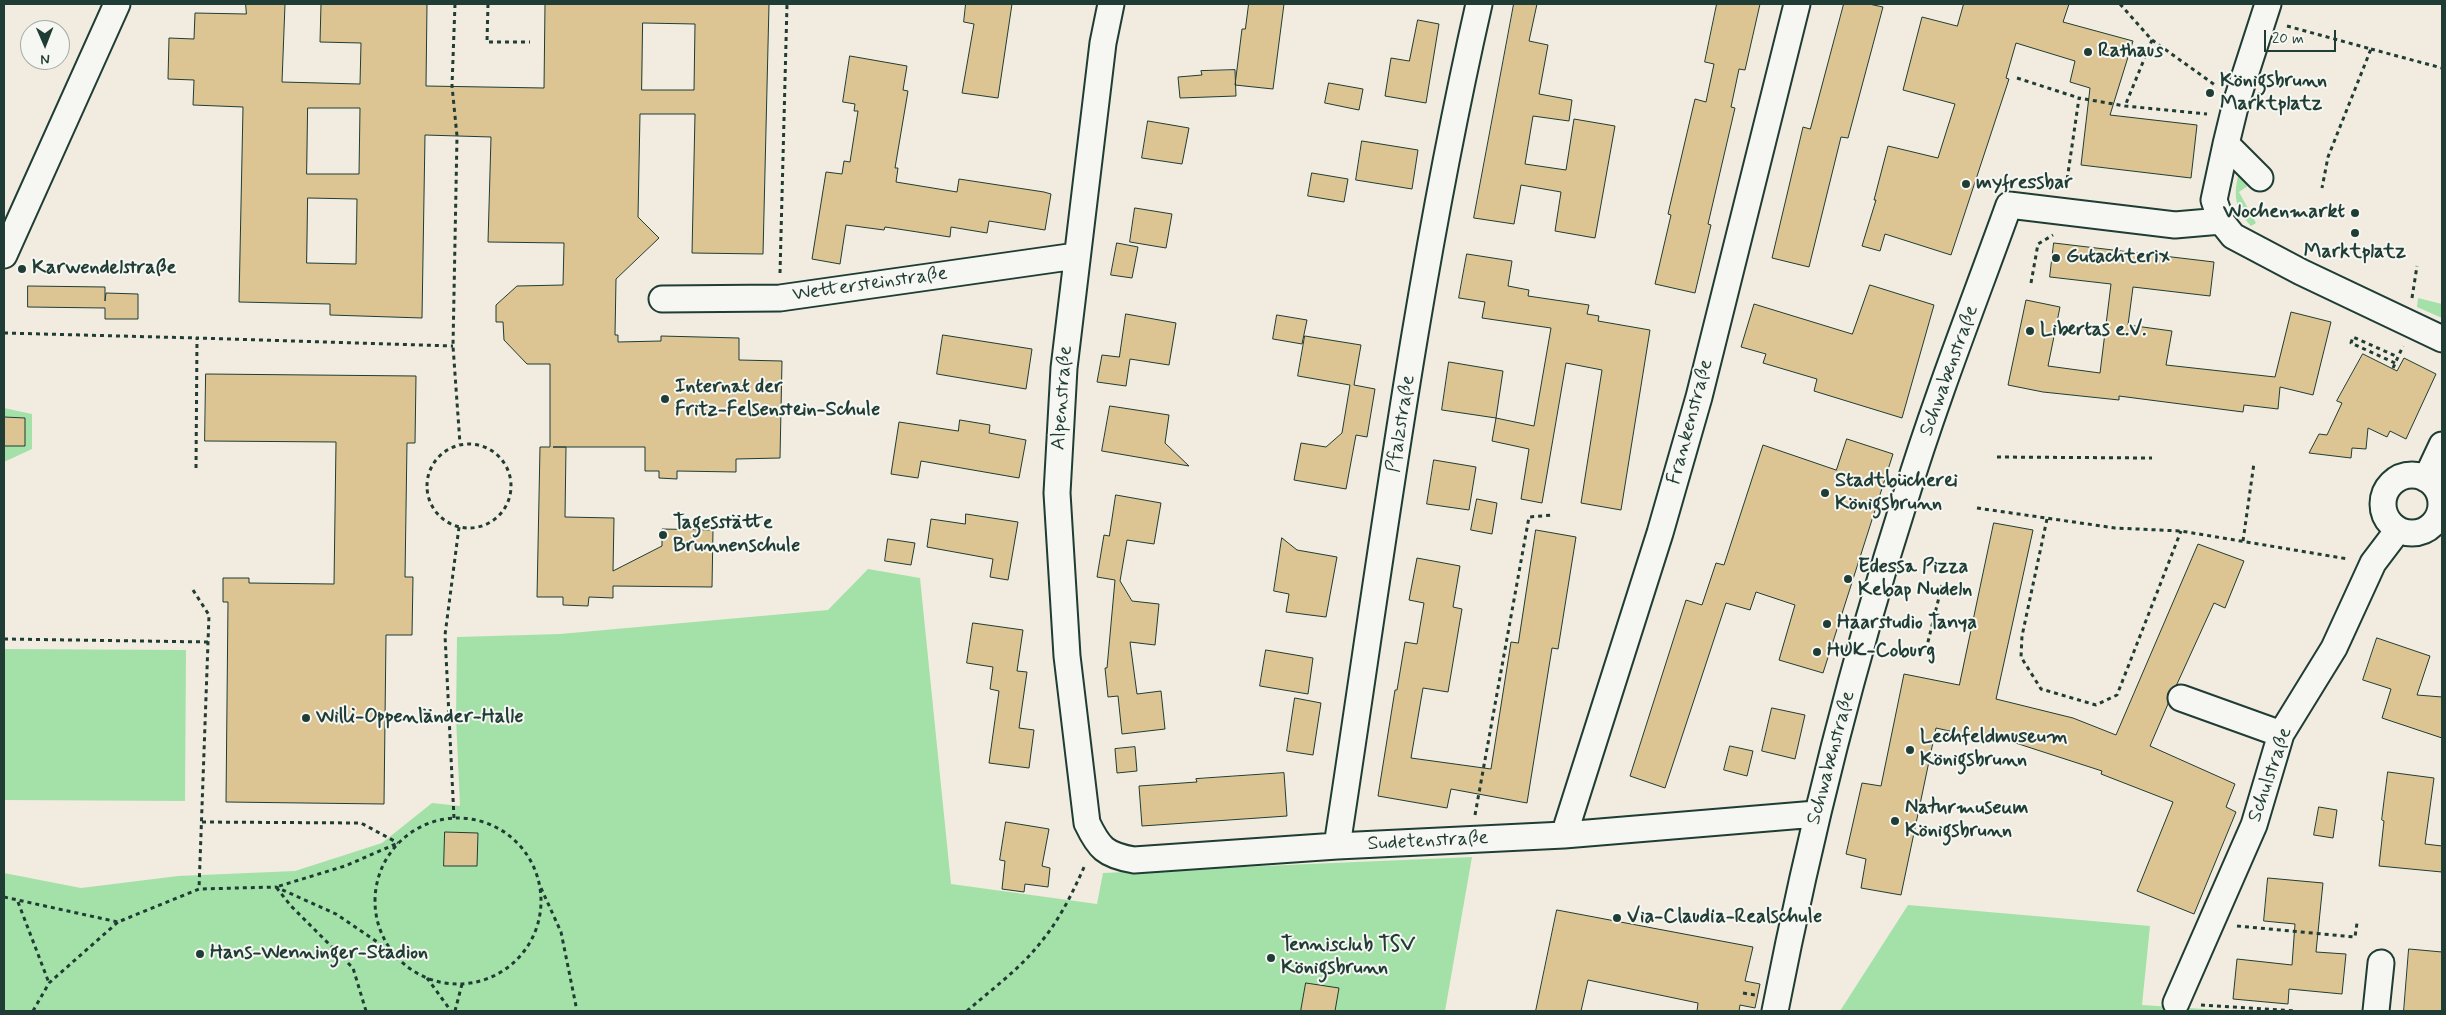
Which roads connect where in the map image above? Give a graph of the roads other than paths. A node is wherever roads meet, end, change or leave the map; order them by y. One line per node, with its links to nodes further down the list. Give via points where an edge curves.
1 (117, 4): 9 (street)
2 (1111, 4): 10 (street, Alpenstraße, via 1103,43)
3 (1479, 4): 22 (street, Pfalzstraße, via 1454,115 1404,406)
4 (1797, 4): 20 (street, Frankenstraße, via 1699,398 1660,533)
5 (2265, 12): 6 (street)
6 (2226, 144): 7 (street); 8 (street, via 2214,200)
7 (2260, 178)
8 (2220, 221): 12 (street, via 2233,236); 19 (street, Schwabenstraße, via 2175,225 2009,205 1906,495)
9 (4, 255)
10 (1076, 256): 11 (street, Wettersteinstraße, via 780,298); 21 (street, Alpenstraße, via 1064,368 1058,493 1067,656 1087,823)
11 (662, 299)
12 (2442, 339)
13 (2442, 445): 14 (street)
14 (2426, 479): 15 (street, via 2438,492); 16 (street, via 2408,475 2386,490 2385,516)
15 (2440, 520): 16 (street, via 2415,533)
16 (2398, 530): 18 (street, Schulstraße, via 2373,563 2334,648)
17 (2181, 698): 18 (street)
18 (2281, 734): 25 (street, Schulstraße, via 2254,825)
19 (1816, 814): 20 (street, Sudetenstraße); 24 (street, Schwabenstraße)
20 (1564, 835): 22 (street, Sudetenstraße)
21 (1096, 842): 22 (street, Sudetenstraße, via 1113,856 1134,860)
22 (1337, 846)
23 (2381, 963): 26 (street)
24 (1766, 1003)
25 (2176, 1003)
26 (2376, 1011)

